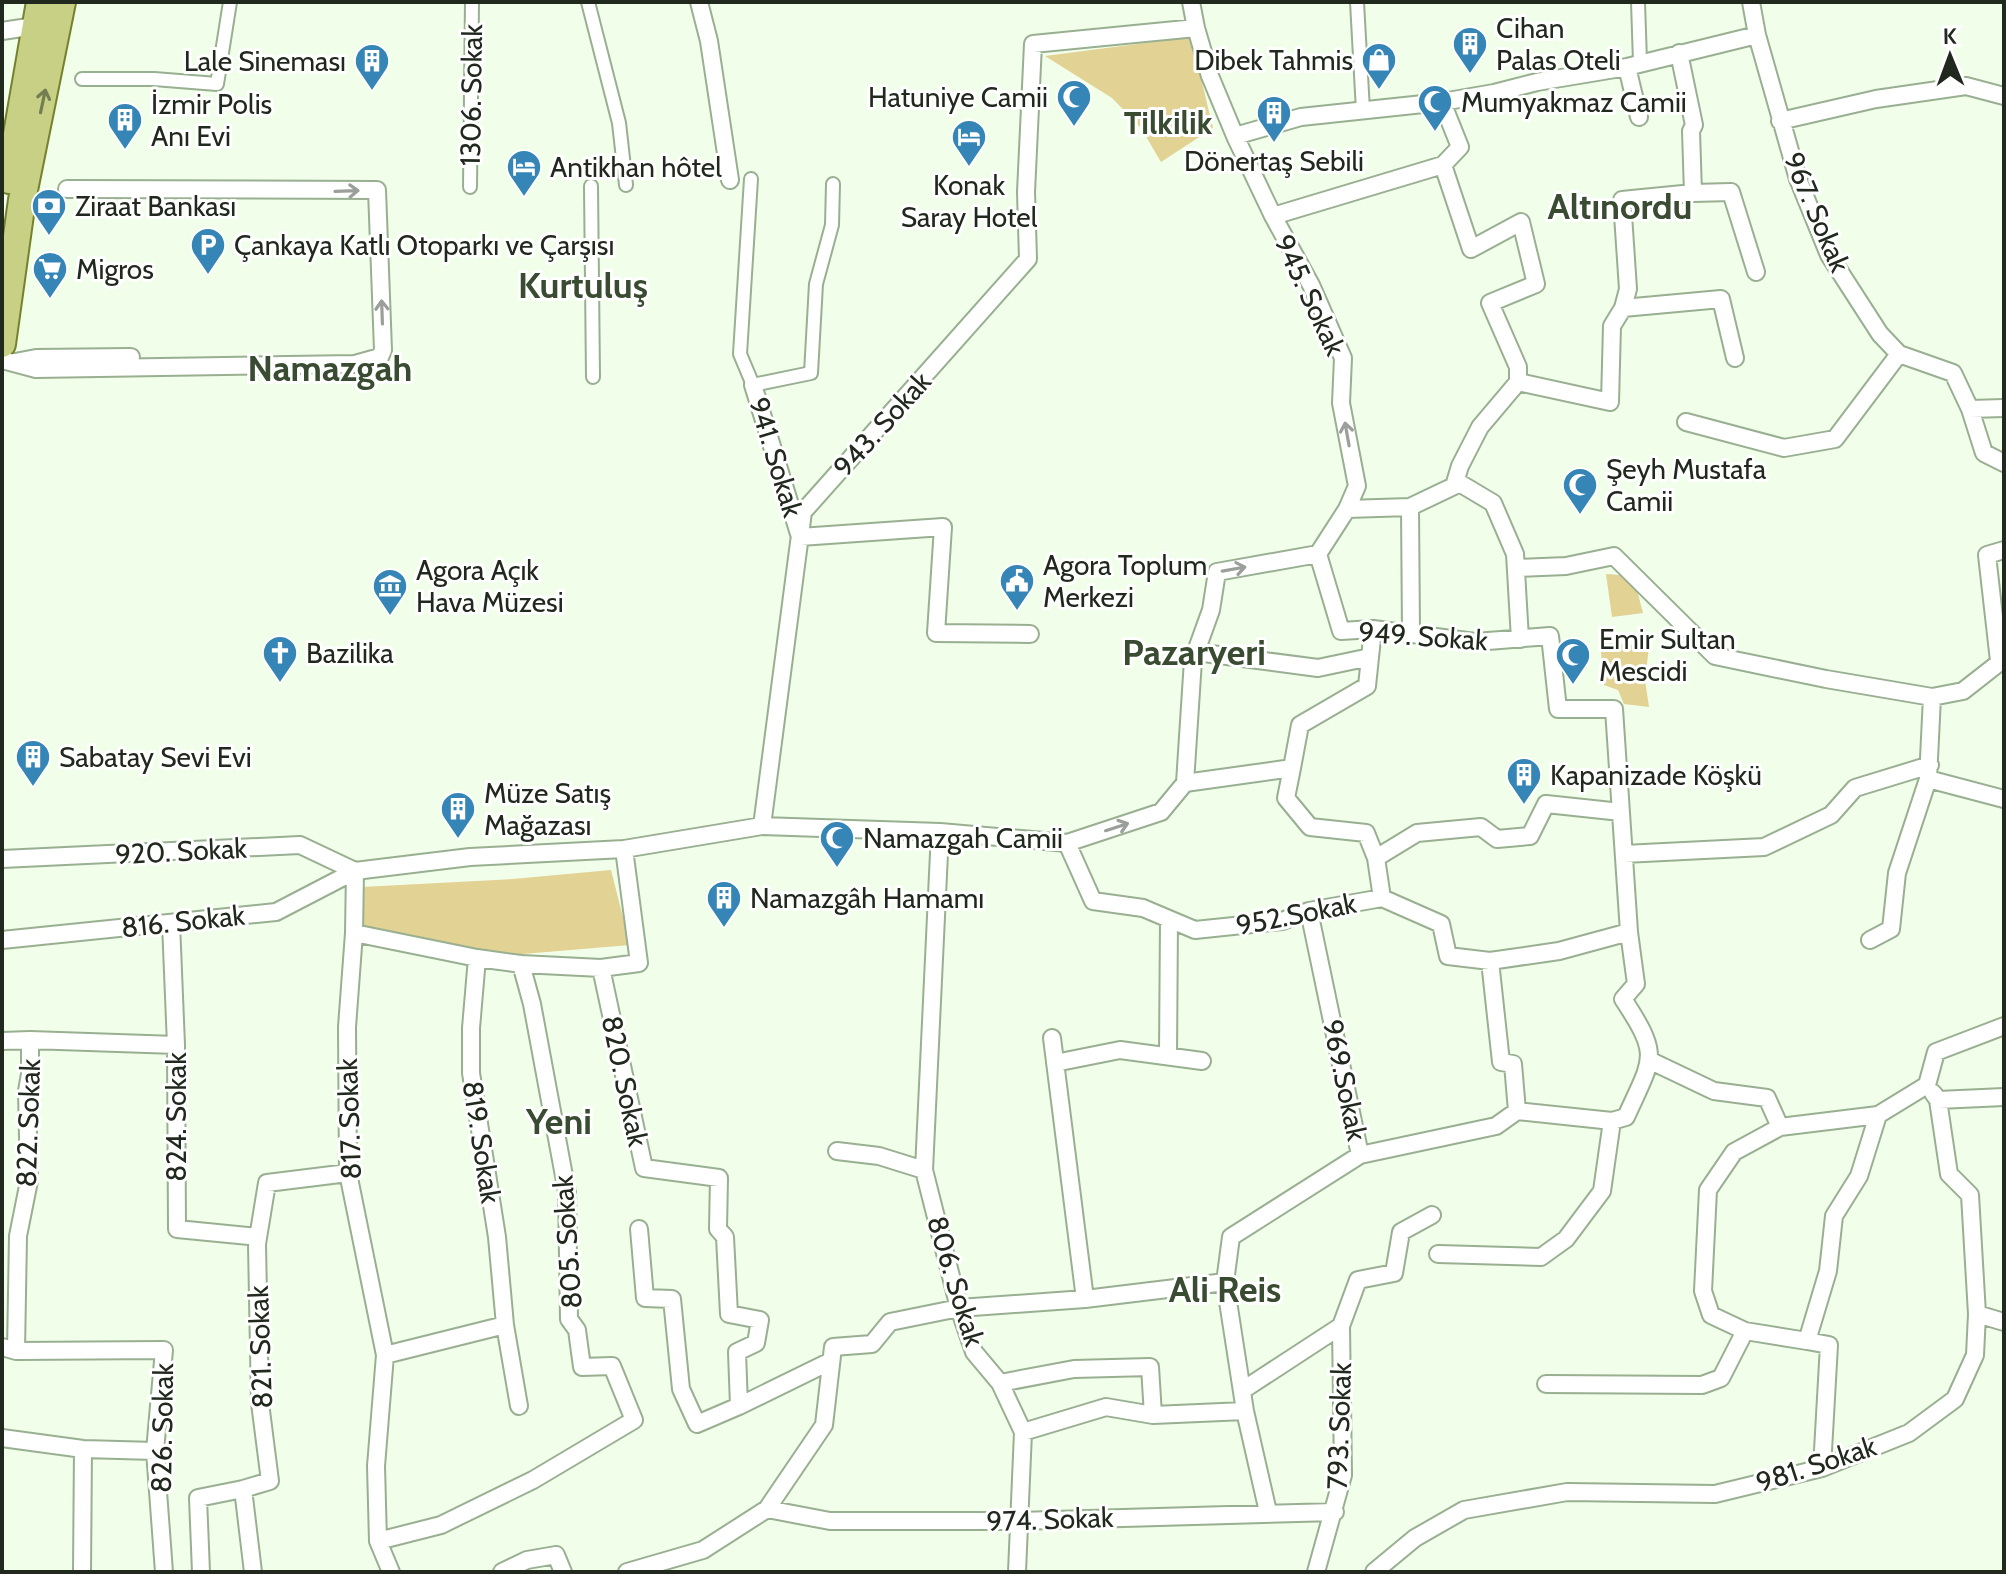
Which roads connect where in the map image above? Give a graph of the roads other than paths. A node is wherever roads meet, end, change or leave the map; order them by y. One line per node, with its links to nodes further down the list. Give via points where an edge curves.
1 (62, 2): 37 (main road, one-way to 1, via 22,200)
2 (230, 2): 16 (street, via 217,84)
3 (472, 2): 29 (street, 1306. Sokak)
4 (588, 2): 27 (street, via 619,123)
5 (699, 2): 25 (street)
6 (1191, 2): 11 (street, 945. Sokak)
7 (1357, 2): 19 (street)
8 (1638, 2): 15 (street)
9 (1751, 2): 13 (street, 967. Sokak)
10 (37, 14): 12 (street); 30 (main road)
11 (1196, 28): 22 (street, 945. Sokak); 53 (street, 943. Sokak, via 1033,44 1028,259 803,512)
12 (2, 31)
13 (1757, 35): 14 (street); 21 (street, 967. Sokak)
14 (1679, 53): 15 (street); 32 (street, via 1694,125)
15 (1634, 64): 18 (street); 20 (street)
16 (82, 79)
17 (2004, 96): 21 (street, via 1966,86)
18 (1442, 102): 19 (street); 23 (street, via 1460,147)
19 (1363, 111): 22 (street, via 1301,117)
20 (1639, 117)
21 (1780, 121): 38 (street, 967. Sokak, via 1829,255)
22 (1235, 136): 33 (street, 945. Sokak)
23 (1443, 165): 33 (street); 44 (street, via 1471,249 1521,222 1536,284 1490,303 1518,367)
24 (751, 179): 45 (street, via 740,354)
25 (730, 180)
26 (833, 184): 45 (street, 941. Sokak, via 832,225 816,284 811,373)
27 (626, 185)
28 (591, 186): 43 (street)
29 (470, 187)
30 (5, 188): 34 (main road)
31 (67, 189): 42 (street, via 377,190 383,350 369,362)
32 (1693, 193): 35 (street, via 1731,192); 36 (street, via 1622,200 1628,289)
33 (1273, 216): 52 (street, 945. Sokak, one-way to 33, via 1357,486 1341,403 1343,358)
34 (2, 223)
35 (1756, 272)
36 (1623, 308): 40 (street, via 1721,299); 44 (street, via 1612,326 1610,402)
37 (3, 337): 39 (street, via 22,354); 41 (main road)
38 (1899, 354): 47 (street, via 1953,373); 48 (street, via 1835,439 1784,448)
39 (36, 358): 41 (street); 42 (street, via 307,355)
40 (1735, 358)
41 (4, 359): 42 (street, via 36,369)
42 (321, 364)
43 (593, 377)
44 (1518, 382): 50 (street, via 1480,427)
45 (753, 385): 53 (street, 941. Sokak)
46 (2004, 408): 47 (street)
47 (1970, 409): 49 (street, via 1984,453)
48 (1686, 422)
49 (2004, 463)
50 (1456, 481): 51 (street); 56 (street, via 1493,503)
51 (1410, 507): 52 (street); 58 (street)
52 (1347, 509): 55 (street, 945. Sokak)
53 (800, 537): 59 (street, via 943,527 936,633); 70 (street, 943. Sokak)
54 (2004, 550): 63 (street, via 1987,555)
55 (1318, 554): 57 (street, 949. Sokak, via 1341,631); 61 (street, one-way to 55, via 1217,572)
56 (1516, 568): 60 (street); 64 (street, via 1566,566 1614,556 1715,656)
57 (1373, 629): 58 (street, 949. Sokak); 62 (street)
58 (1411, 632): 60 (street, 949. Sokak, via 1475,642)
59 (1030, 634)
60 (1520, 639): 69 (street, 949. Sokak, via 1550,636 1558,709 1614,709)
61 (1196, 652): 62 (street, via 1318,668); 67 (street)
62 (1370, 657): 65 (street, via 1367,686 1300,725)
63 (2002, 660): 64 (street, via 1963,691)
64 (1932, 697): 66 (street)
65 (1292, 768): 67 (street); 75 (street, via 1286,798 1310,827 1366,833)
66 (1929, 772): 68 (street); 74 (street, via 1855,788 1831,815 1764,847); 85 (street, via 1897,873 1891,929)
67 (1185, 783): 72 (street, one-way to 67, via 1161,812)
68 (2004, 799)
69 (1621, 812): 74 (street, 949. Sokak); 75 (street, via 1546,804 1530,836 1497,839 1481,827 1417,833)
70 (762, 826): 71 (street); 73 (street)
71 (940, 832): 72 (street); 108 (street, 806. Sokak)
72 (1067, 843): 80 (street, 952.Sokak, via 1093,901 1143,908)
73 (624, 849): 77 (street, via 470,857); 89 (street, via 639,963)
74 (1624, 854): 82 (street, 949. Sokak)
75 (1376, 858): 78 (street)
76 (2, 859): 77 (street, 920. Sokak, via 300,845)
77 (355, 871): 81 (street, 816. Sokak, via 276,912); 83 (street, 817. Sokak)
78 (1382, 898): 79 (street, 952.Sokak); 87 (street, 952.Sokak, via 1441,924 1448,956)
79 (1309, 911): 80 (street, 952.Sokak, via 1282,921 1195,930); 107 (street, 969.Sokak)
80 (1169, 920): 95 (street)
81 (171, 923): 84 (street, 816. Sokak); 94 (street, 824. Sokak)
82 (1629, 932): 87 (street, 952.Sokak, via 1559,951); 97 (street, 949. Sokak, via 1636,984 1623,999 1646,1034)
83 (354, 933): 86 (street); 109 (street, 817. Sokak, via 347,1027)
84 (2, 940)
85 (1870, 940)
86 (477, 958): 88 (street); 120 (street, 819. Sokak, via 471,1073)
87 (1490, 961): 102 (street, via 1501,1062 1513,1064)
88 (521, 964): 89 (street); 144 (street, 805. Sokak, via 567,1192 569,1319 577,1330 582,1367 612,1366 634,1420 533,1480 441,1525)
89 (601, 968): 131 (street, 820. Sokak, via 644,1168 719,1178 718,1229 725,1237 729,1314 760,1320 756,1343 737,1352)
90 (2004, 1026): 99 (street, via 1936,1052)
91 (1052, 1038): 98 (street)
92 (30, 1040): 93 (street); 94 (street, 822. Sokak); 112 (street, 822. Sokak, via 29,1181)
93 (2, 1041)
94 (176, 1045): 113 (street, 824. Sokak, via 177,1229)
95 (1168, 1056): 96 (street); 98 (street, via 1120,1050)
96 (1202, 1061)
97 (1651, 1061): 104 (street, via 1626,1117); 105 (street, via 1714,1091 1767,1098)
98 (1055, 1063): 116 (street)
99 (1927, 1085): 101 (street); 103 (street)
100 (2004, 1097): 101 (street)
101 (1938, 1100): 118 (street, 981. Sokak, via 1949,1174 1970,1195)
102 (1517, 1111): 104 (street); 107 (street, via 1496,1126)
103 (1878, 1115): 105 (street); 123 (street, via 1859,1176 1834,1216 1828,1271)
104 (1612, 1121): 114 (street, via 1602,1191 1566,1239 1541,1257)
105 (1780, 1127): 122 (street, via 1734,1152 1708,1190 1703,1291 1711,1315)
106 (837, 1151): 108 (street, via 879,1156)
107 (1360, 1155): 115 (street, 969.Sokak, via 1231,1237)
108 (924, 1170): 117 (street, 806. Sokak)
109 (348, 1173): 113 (street, 821. Sokak, via 267,1183); 125 (street, 817. Sokak)
110 (1432, 1215): 121 (street, via 1401,1232 1394,1273 1358,1280)
111 (639, 1229): 131 (street, via 645,1298 672,1299 681,1389 697,1424)
112 (10, 1235): 124 (street, 822. Sokak)
113 (258, 1237): 139 (street, 821. Sokak, via 260,1403 270,1481)
114 (1438, 1254)
115 (1225, 1282): 116 (street); 129 (street, 969.Sokak)
116 (1085, 1299): 117 (street)
117 (959, 1308): 126 (street, via 890,1322 872,1344 833,1347); 127 (street, 806. Sokak, via 974,1352)
118 (1977, 1314): 119 (street); 138 (street, 981. Sokak, via 1975,1355 1955,1399 1909,1433)
119 (2004, 1322)
120 (505, 1325): 125 (street); 130 (street, 819. Sokak)
121 (1341, 1326): 129 (street); 142 (street, 793. Sokak, via 1343,1475)
122 (1745, 1331): 123 (street); 128 (street, via 1721,1378 1702,1385)
123 (1807, 1341): 138 (street, via 1829,1345)
124 (9, 1349): 137 (street, 826. Sokak, via 164,1350)
125 (385, 1355): 144 (street, 817. Sokak, via 376,1466)
126 (831, 1361): 131 (street); 140 (street, via 824,1425)
127 (1000, 1383): 133 (street, via 1074,1369 1150,1367); 134 (street, 806. Sokak)
128 (1546, 1384)
129 (1243, 1390): 132 (street, 969.Sokak)
130 (519, 1406)
131 (739, 1406)
132 (1245, 1411): 133 (street); 141 (street, 969.Sokak)
133 (1153, 1415): 134 (street, via 1106,1407)
134 (1023, 1432): 143 (street, 806. Sokak)
135 (2, 1438): 136 (street)
136 (83, 1449): 137 (street); 146 (street)
137 (155, 1451): 147 (street, 826. Sokak)
138 (1822, 1468): 145 (street, 981. Sokak, via 1715,1494 1553,1493 1464,1510 1415,1538)
139 (243, 1489): 148 (street, via 198,1498); 149 (street)
140 (767, 1509): 143 (street, 974. Sokak, via 830,1521); 153 (street, via 703,1550)
141 (1268, 1512): 142 (street, 974. Sokak); 143 (street, 974. Sokak)
142 (1335, 1512): 155 (street, 793. Sokak)
143 (1018, 1521): 154 (street, 806. Sokak)
144 (378, 1541): 150 (street, 817. Sokak)
145 (1381, 1570)
146 (82, 1572)
147 (164, 1572)
148 (201, 1572)
149 (253, 1572)
150 (391, 1572)
151 (502, 1572): 152 (street, via 556,1555)
152 (563, 1572)
153 (630, 1572)
154 (1017, 1572)
155 (1316, 1572)

